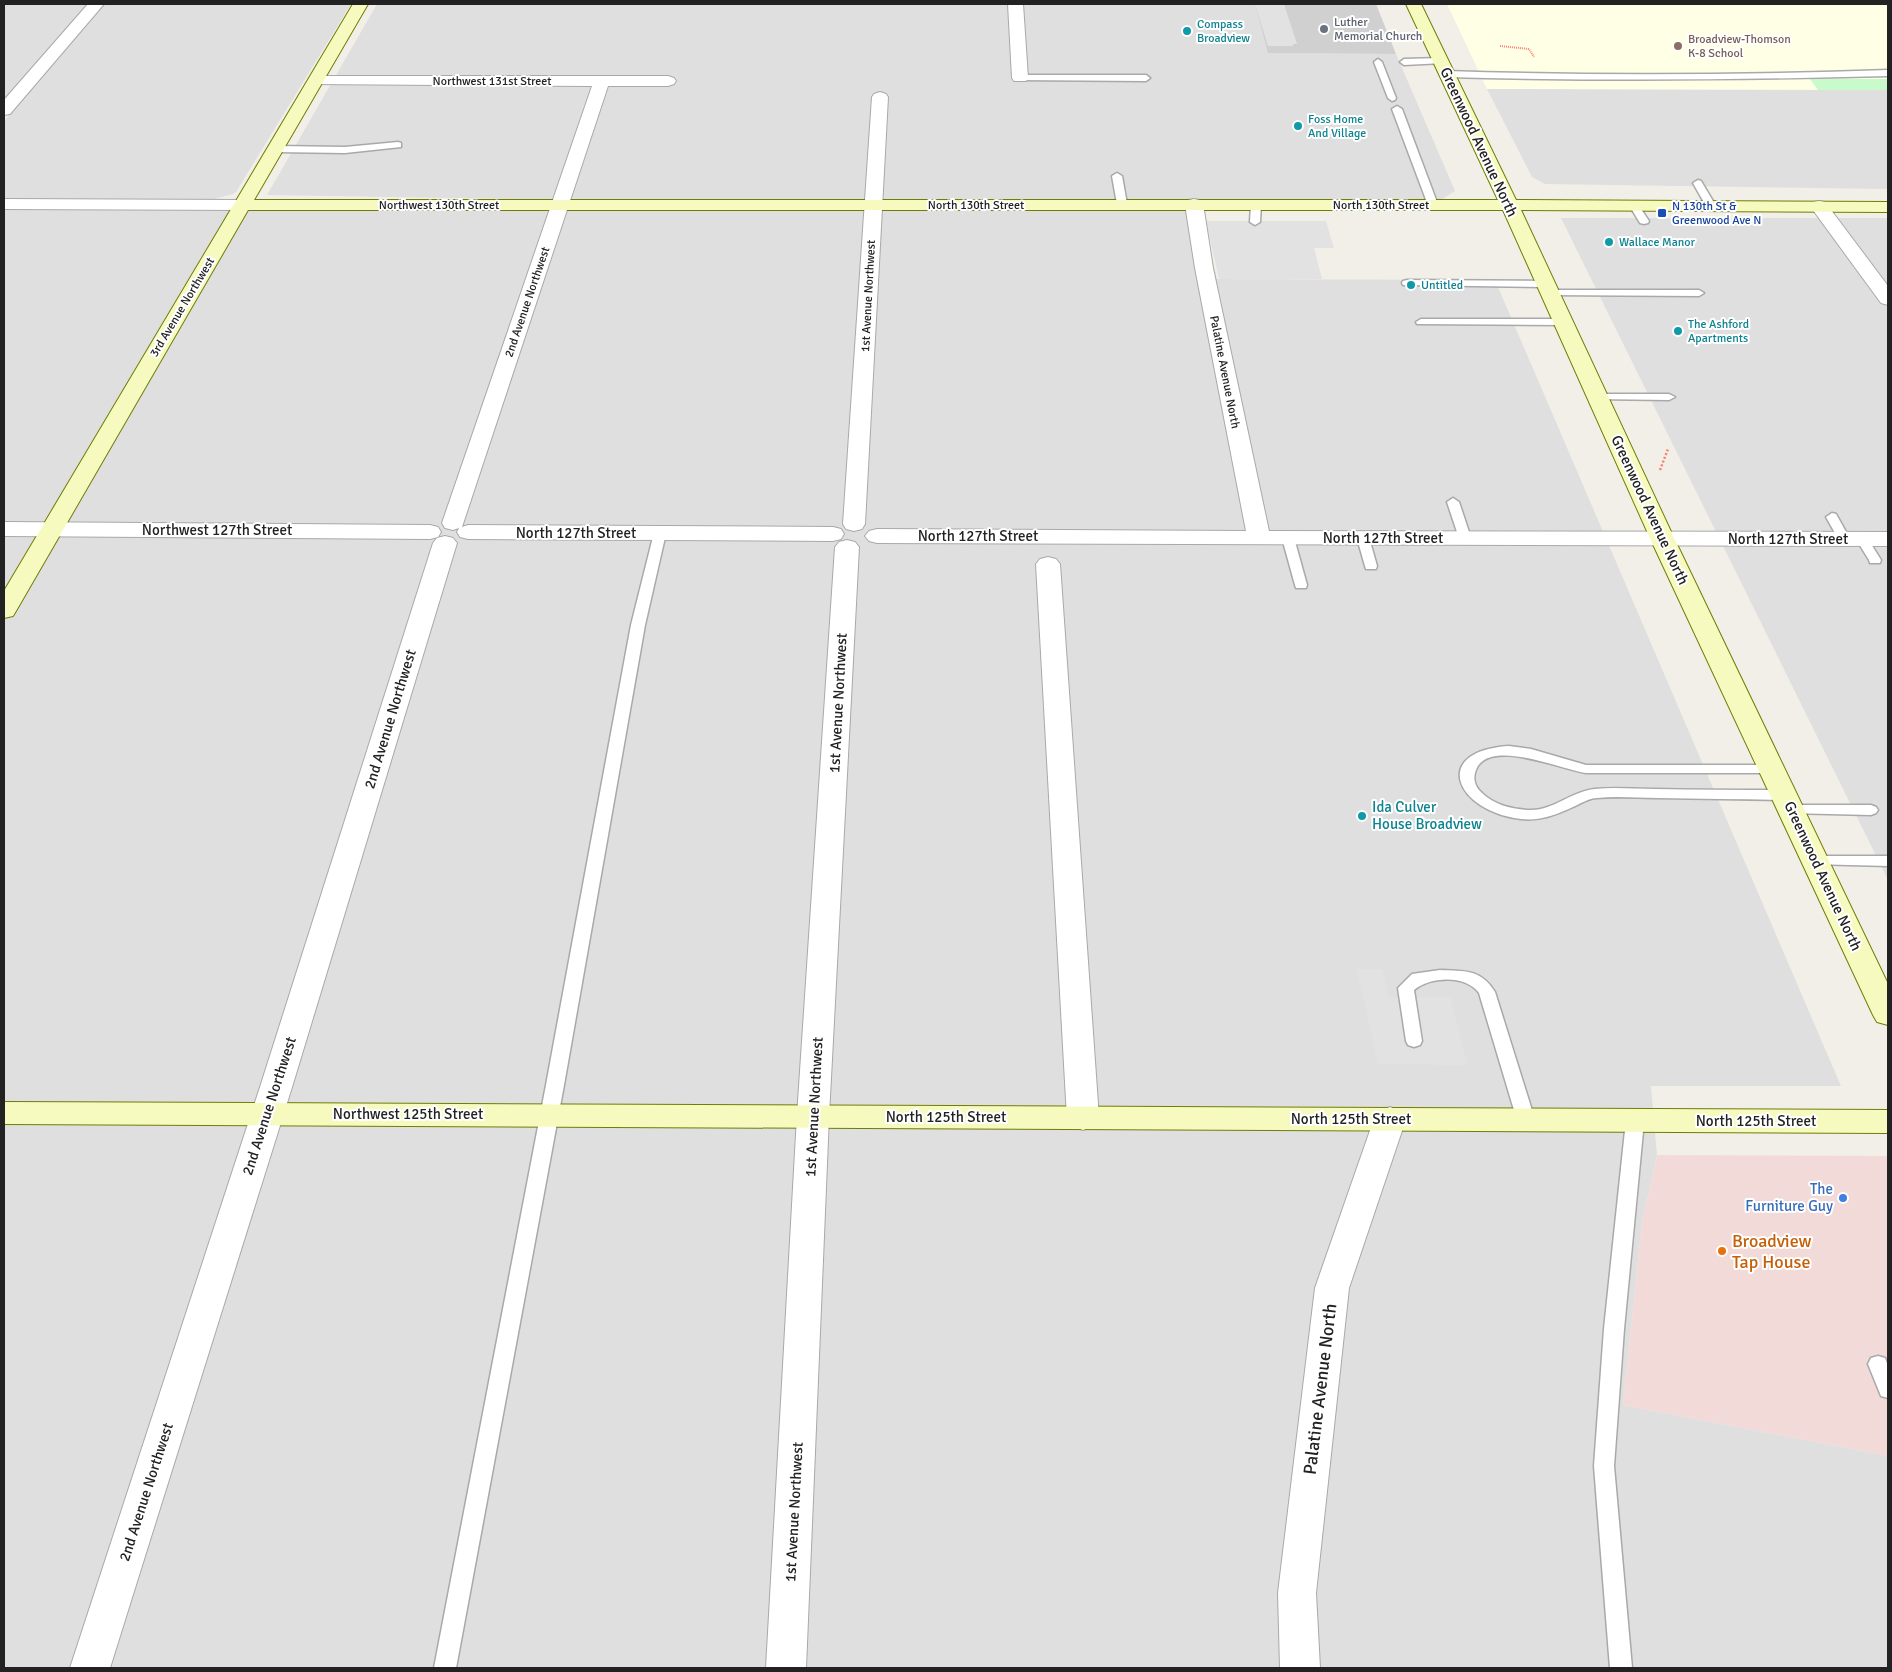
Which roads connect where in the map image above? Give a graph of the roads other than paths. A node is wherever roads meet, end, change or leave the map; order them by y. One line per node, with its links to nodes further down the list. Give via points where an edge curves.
1 (96, 4): 17 (street)
2 (360, 4): 12 (street, 3rd Avenue Northwest)
3 (1015, 4): 9 (street)
4 (1414, 4): 7 (street, Greenwood Avenue North)
5 (1378, 62): 15 (lane)
6 (1404, 62): 7 (lane)
7 (1444, 68): 8 (lane, via 1546,77 1734,78); 29 (street, Greenwood Avenue North)
8 (1888, 73)
9 (1020, 78): 10 (lane)
10 (1146, 78)
11 (668, 80): 13 (street, Northwest 131st Street)
12 (316, 81): 13 (street, Northwest 131st Street); 19 (street, 3rd Avenue Northwest)
13 (602, 81): 26 (street, 2nd Avenue Northwest)
14 (880, 98): 27 (street, 1st Avenue Northwest)
15 (1392, 98)
16 (1397, 109): 28 (lane)
17 (4, 110)
18 (398, 145): 19 (lane, via 345,150)
19 (276, 149): 25 (street, 3rd Avenue Northwest)
20 (1116, 176): 23 (lane)
21 (1698, 183): 31 (lane)
22 (4, 204): 25 (street, Northwest 130th Street)
23 (1122, 204): 24 (street, North 130th Street); 27 (street, North 130th Street)
24 (1194, 204): 28 (street, North 130th Street, via 1256,213); 51 (street, Palatine Avenue North)
25 (243, 205): 26 (street, Northwest 130th Street); 46 (street, 3rd Avenue Northwest)
26 (560, 205): 27 (street, Northwest 130th Street); 47 (street, 2nd Avenue Northwest)
27 (873, 205): 49 (street, 1st Avenue Northwest)
28 (1433, 205): 29 (street, North 130th Street)
29 (1509, 205): 30 (street, North 130th Street); 36 (street, Greenwood Avenue North)
30 (1634, 205): 31 (street, North 130th Street); 34 (lane)
31 (1711, 206): 32 (street, North 130th Street)
32 (1819, 206): 33 (street, North 130th Street); 38 (street)
33 (1888, 206)
34 (1644, 221)
35 (1407, 283): 36 (lane)
36 (1548, 288): 37 (lane); 40 (street, Greenwood Avenue North)
37 (1699, 293)
38 (1888, 299)
39 (1420, 322): 40 (lane)
40 (1563, 322): 41 (street, Greenwood Avenue North)
41 (1598, 397): 42 (lane); 55 (street, Greenwood Avenue North)
42 (1669, 397)
43 (1453, 502): 54 (lane)
44 (1832, 517): 56 (lane)
45 (4, 529): 46 (street, Northwest 127th Street)
46 (51, 529): 47 (street, Northwest 127th Street); 61 (street, 3rd Avenue Northwest)
47 (449, 532): 48 (street, North 127th Street); 70 (street, 2nd Avenue Northwest)
48 (660, 533): 49 (street, North 127th Street); 71 (lane, via 636,635)
49 (845, 535): 50 (street, North 127th Street, via 872,528 877,536); 72 (street, 1st Avenue Northwest)
50 (1048, 536): 51 (street, North 127th Street); 73 (street, via 1040,559 1048,564)
51 (1259, 538): 52 (street, North 127th Street)
52 (1288, 538): 53 (street, North 127th Street); 60 (lane)
53 (1363, 538): 54 (street, North 127th Street); 59 (lane)
54 (1465, 538): 55 (street, North 127th Street)
55 (1662, 538): 56 (street, North 127th Street); 62 (street, Greenwood Avenue North)
56 (1853, 539): 57 (street, North 127th Street); 58 (lane)
57 (1888, 539)
58 (1875, 560)
59 (1371, 566)
60 (1301, 585)
61 (4, 610)
62 (1772, 769): 63 (street, Greenwood Avenue North); 63 (lane, via 1586,769 1566,766 1524,751 1509,750 1478,758 1468,769 1466,778 1476,796 1487,804 1508,812 1532,815 1558,810 1579,797 1594,793)
63 (1788, 803): 64 (lane); 65 (street, Greenwood Avenue North)
64 (1871, 810)
65 (1816, 861): 66 (lane); 67 (street, Greenwood Avenue North)
66 (1888, 861)
67 (1888, 1015)
68 (1414, 1041): 75 (lane, via 1406,988 1418,978 1440,975 1465,976 1479,981 1487,992)
69 (4, 1113): 70 (street, Northwest 125th Street)
70 (267, 1114): 71 (street, Northwest 125th Street); 80 (street, 2nd Avenue Northwest)
71 (549, 1115): 72 (street, Northwest 125th Street); 81 (lane)
72 (813, 1116): 73 (street, North 125th Street); 82 (street, 1st Avenue Northwest)
73 (1083, 1118): 74 (street, North 125th Street)
74 (1390, 1119): 75 (street, North 125th Street); 83 (street, Palatine Avenue North, via 1332,1288 1296,1593)
75 (1526, 1120): 76 (street, North 125th Street)
76 (1635, 1121): 77 (street, North 125th Street); 84 (lane, via 1604,1466)
77 (1888, 1122)
78 (1878, 1364): 79 (lane)
79 (1888, 1390)
80 (90, 1668)
81 (445, 1668)
82 (786, 1668)
83 (1300, 1668)
84 (1621, 1668)

